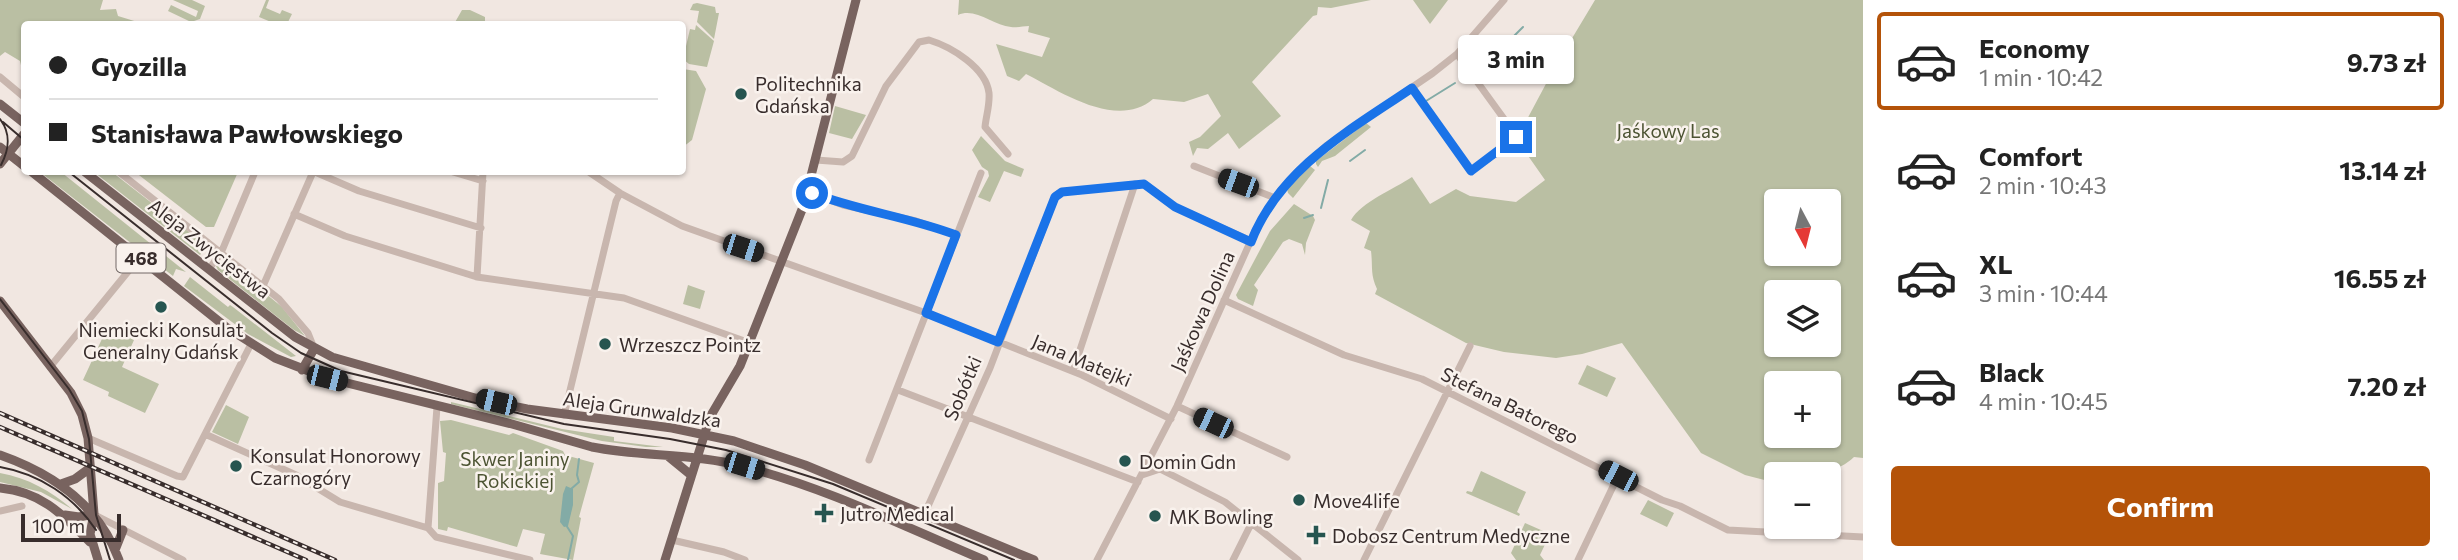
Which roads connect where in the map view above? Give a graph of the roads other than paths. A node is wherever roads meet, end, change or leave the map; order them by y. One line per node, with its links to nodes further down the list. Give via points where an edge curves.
1 (856, 0): 12 (main road)
2 (1504, 0): 3 (street, Jaśkowa Dolina)
3 (1457, 54): 5 (street, Jaśkowa Dolina); 5 (street, via 1515,140 1471,171)
4 (0, 78): 6 (street)
5 (1412, 88): 30 (street, Jaśkowa Dolina, via 1326,146)
6 (21, 95)
7 (0, 104): 8 (main road)
8 (21, 121)
9 (21, 136): 10 (main road)
10 (4, 150): 13 (main road); 14 (main road)
11 (1008, 154): 12 (street, via 985,127 989,93 985,79 944,47 926,40 886,86 852,156 843,162)
12 (816, 160): 28 (main road)
13 (0, 164)
14 (21, 164)
15 (1194, 166): 30 (street)
16 (981, 173): 33 (street)
17 (36, 175): 36 (main road, 468)
18 (89, 175): 38 (main road, Aleja Zwycięstwa / 468)
19 (123, 175): 35 (street)
20 (254, 175): 35 (street)
21 (313, 175): 31 (street)
22 (321, 175): 32 (street)
23 (463, 175): 26 (street)
24 (483, 175): 26 (street)
25 (593, 175): 29 (street, Jana Matejki)
26 (483, 181): 32 (street)
27 (1135, 184): 34 (street, via 1144,184 1175,207); 45 (street, Sobótki, via 1056,195); 52 (street)
28 (808, 192): 33 (street); 37 (main road)
29 (620, 193): 37 (street, Jana Matejki, via 682,226); 41 (street)
30 (1275, 198): 34 (street, Jaśkowa Dolina)
31 (294, 215): 39 (street, via 345,236); 40 (street)
32 (481, 228): 39 (street)
33 (956, 235): 44 (street)
34 (1251, 242): 42 (street, Jaśkowa Dolina)
35 (221, 253): 38 (street); 40 (street)
36 (140, 257): 47 (main road, 468); 50 (street)
37 (782, 261): 44 (street, Jana Matejki); 46 (main road)
38 (209, 269): 49 (main road, Aleja Zwycięstwa / 468)
39 (477, 277): 41 (street)
40 (263, 286): 49 (street, via 295,316)
41 (594, 295): 46 (street, via 647,305); 57 (street)
42 (1224, 300): 54 (street, Stefana Batorego, via 1344,355); 55 (street, Jaśkowa Dolina)
43 (0, 301): 50 (main road)
44 (926, 313): 45 (street, Jana Matejki); 53 (street)
45 (998, 342): 52 (street, Jana Matejki); 58 (street, Sobótki)
46 (750, 343): 60 (main road)
47 (251, 344): 51 (main road, 468); 61 (street)
48 (1470, 346): 54 (street)
49 (314, 349): 51 (main road); 57 (main road, Aleja Grunwaldzka / 468, via 407,380)
50 (50, 367): 62 (main road, via 77,405)
51 (302, 370): 56 (main road, Aleja Grunwaldzka / 468)
52 (1073, 371): 59 (street, Jana Matejki)
53 (898, 390): 58 (street); 68 (street)
54 (1448, 391): 72 (street, Stefana Batorego); 99 (street)
55 (1177, 406): 59 (street, Jaśkowa Dolina); 66 (street)
56 (437, 407): 65 (main road, Aleja Grunwaldzka / 468, via 592,447); 82 (street)
57 (564, 415): 60 (main road, Aleja Grunwaldzka / 468)
58 (968, 416): 73 (street); 80 (street, Sobótki)
59 (1171, 419): 63 (street, Jaśkowa Dolina)
60 (704, 433): 67 (main road); 80 (main road, Aleja Grunwaldzka / 468, via 805,466)
61 (205, 434): 62 (street, via 181,478); 82 (street, via 296,475 340,502)
62 (88, 439): 69 (main road)
63 (1155, 450): 70 (street); 73 (street, Jaśkowa Dolina)
64 (0, 455): 74 (main road)
65 (667, 456): 67 (main road, Aleja Grunwaldzka / 468); 71 (main road)
66 (1287, 457)
67 (696, 458): 71 (main road); 94 (main road, Aleja Grunwaldzka / 468, via 785,479)
68 (869, 460)
69 (90, 468): 74 (main road); 78 (main road)
70 (1160, 469): 73 (street); 81 (street, via 1225,502)
71 (691, 475): 85 (main road)
72 (1618, 476): 84 (street, Stefana Batorego, via 1728,530); 100 (street)
73 (1140, 478): 96 (street, Jaśkowa Dolina)
74 (61, 484): 78 (main road)
75 (0, 488): 79 (main road, via 28,494)
76 (22, 506): 77 (street)
77 (0, 511)
78 (94, 514): 79 (main road); 83 (street); 86 (main road); 87 (main road)
79 (65, 515): 86 (main road)
80 (924, 515): 95 (main road, Aleja Grunwaldzka / 468)
81 (1252, 522): 97 (street); 98 (street)
82 (428, 528): 91 (street, via 436,537)
83 (123, 530): 87 (main road); 90 (street)
84 (1863, 537)
85 (672, 540): 92 (main road); 93 (street)
86 (91, 543): 88 (main road)
87 (115, 550): 89 (main road)
88 (97, 560)
89 (119, 560)
90 (183, 560)
91 (530, 560)
92 (665, 560)
93 (745, 560)
94 (984, 560)
95 (1034, 560)
96 (1097, 560)
97 (1233, 560)
98 (1298, 560)
99 (1364, 560)
100 (1578, 560)

